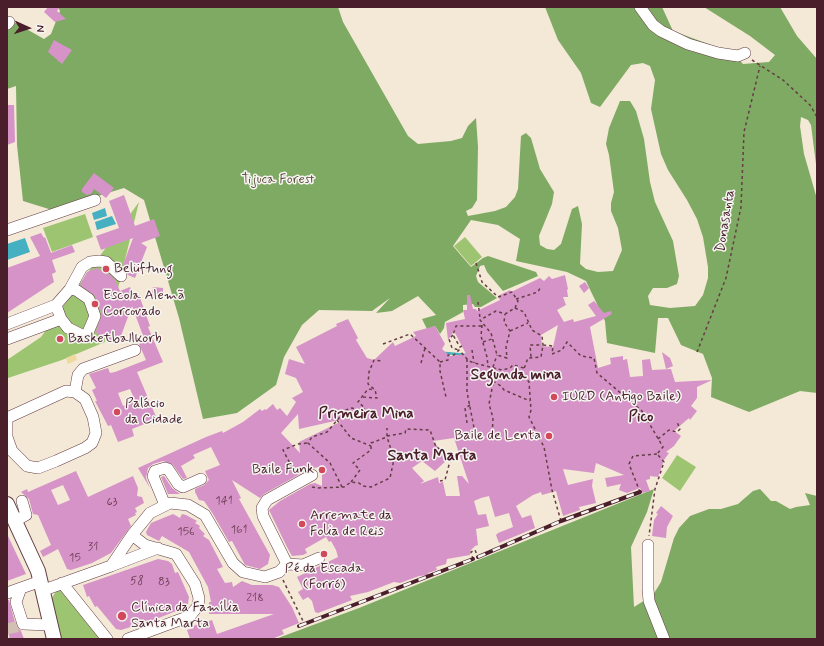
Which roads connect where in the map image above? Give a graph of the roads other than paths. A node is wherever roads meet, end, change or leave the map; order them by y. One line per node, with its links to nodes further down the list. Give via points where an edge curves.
1 (640, 7): 2 (street, via 653,25 688,44 718,53 738,56)
2 (745, 53)
3 (95, 200): 4 (street)
4 (7, 230)
5 (121, 276): 6 (street, via 106,262 90,262 82,267)
6 (70, 289): 7 (street); 8 (street, via 80,291 86,296 95,316 86,337 68,328)
7 (56, 305): 8 (street); 9 (street)
8 (61, 319): 10 (street)
9 (7, 324)
10 (7, 339)
11 (134, 350): 12 (street, via 83,369 78,375)
12 (76, 392): 13 (street, via 66,391); 15 (street, via 85,399 93,416 96,433 92,443 56,462 38,468 27,466)
13 (7, 418)
14 (7, 421): 15 (street)
15 (10, 452)
16 (312, 475): 26 (street, via 267,500 262,508 262,516)
17 (201, 479): 20 (street, via 182,487 168,469 155,471 152,476)
18 (22, 502): 21 (street, via 26,515)
19 (7, 504): 21 (main road)
20 (165, 505): 22 (street, via 150,513); 26 (street, via 180,503 199,510 210,522 233,563 238,569 250,575 265,577 279,572)
21 (15, 521): 29 (main road)
22 (132, 535): 24 (street, via 145,545); 27 (street)
23 (648, 545): 36 (street, via 649,601)
24 (158, 548): 27 (street); 35 (street, via 179,557 195,584 199,598 198,606 190,616)
25 (319, 558): 26 (street, via 303,565)
26 (287, 564)
27 (111, 566): 28 (street)
28 (62, 583): 29 (street); 34 (street)
29 (43, 586): 30 (street); 32 (main road)
30 (21, 588): 31 (street); 32 (street, via 14,602 21,625)
31 (7, 593)
32 (50, 625): 33 (main road)
33 (54, 639)
34 (107, 639)
35 (128, 639)
36 (664, 639)

